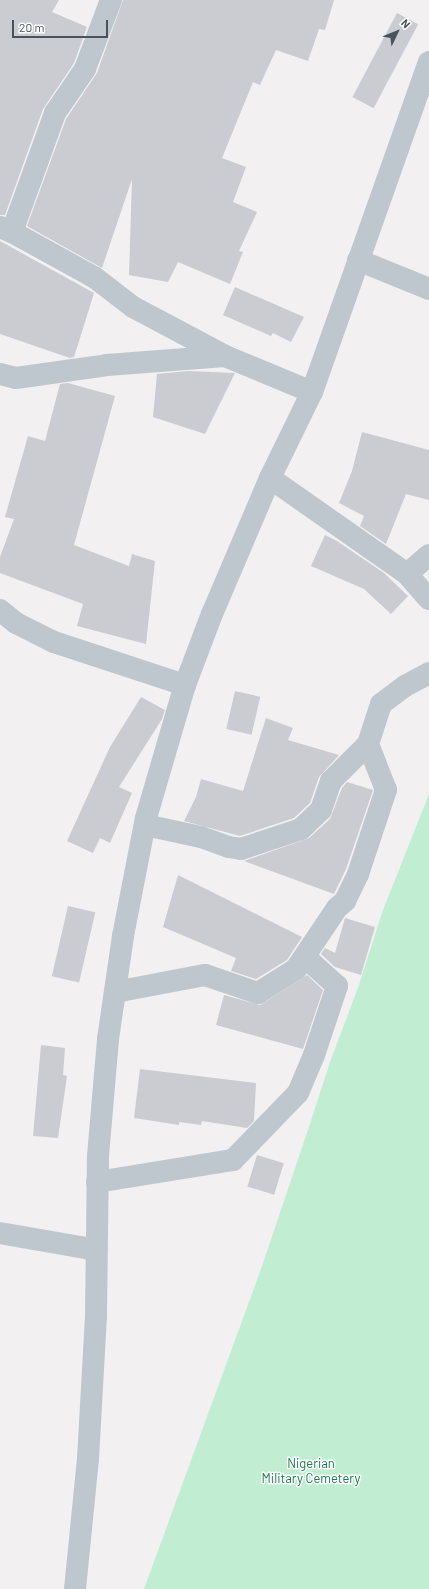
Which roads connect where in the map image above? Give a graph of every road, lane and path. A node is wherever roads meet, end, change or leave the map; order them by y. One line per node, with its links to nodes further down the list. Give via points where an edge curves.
1 (111, 0): 3 (street, via 86,69 55,113)
2 (429, 62): 4 (street)
3 (6, 230): 6 (street, via 94,277 133,307)
4 (358, 260): 5 (street); 8 (street)
5 (429, 289)
6 (225, 356): 7 (street, via 107,365 16,378); 8 (street)
7 (0, 374)
8 (312, 392): 9 (street)
9 (270, 478): 11 (street); 15 (street)
10 (429, 556): 11 (street)
11 (407, 574): 12 (street)
12 (429, 599)
13 (0, 610): 15 (street, via 16,623 54,642)
14 (429, 672): 16 (street, via 381,704)
15 (185, 685): 17 (street)
16 (368, 744): 17 (street, via 331,781 321,810 301,829 241,849); 18 (street, via 386,790 358,874 345,900)
17 (145, 825): 19 (street, via 123,936)
18 (305, 957): 19 (street, via 296,969 258,993 205,975); 20 (street, via 337,986 314,1056 298,1093 233,1160)
19 (115, 992): 20 (street, via 108,1039)
20 (97, 1182): 22 (street)
21 (0, 1233): 22 (street)
22 (97, 1250): 23 (street, via 88,1459)
23 (75, 1589)

